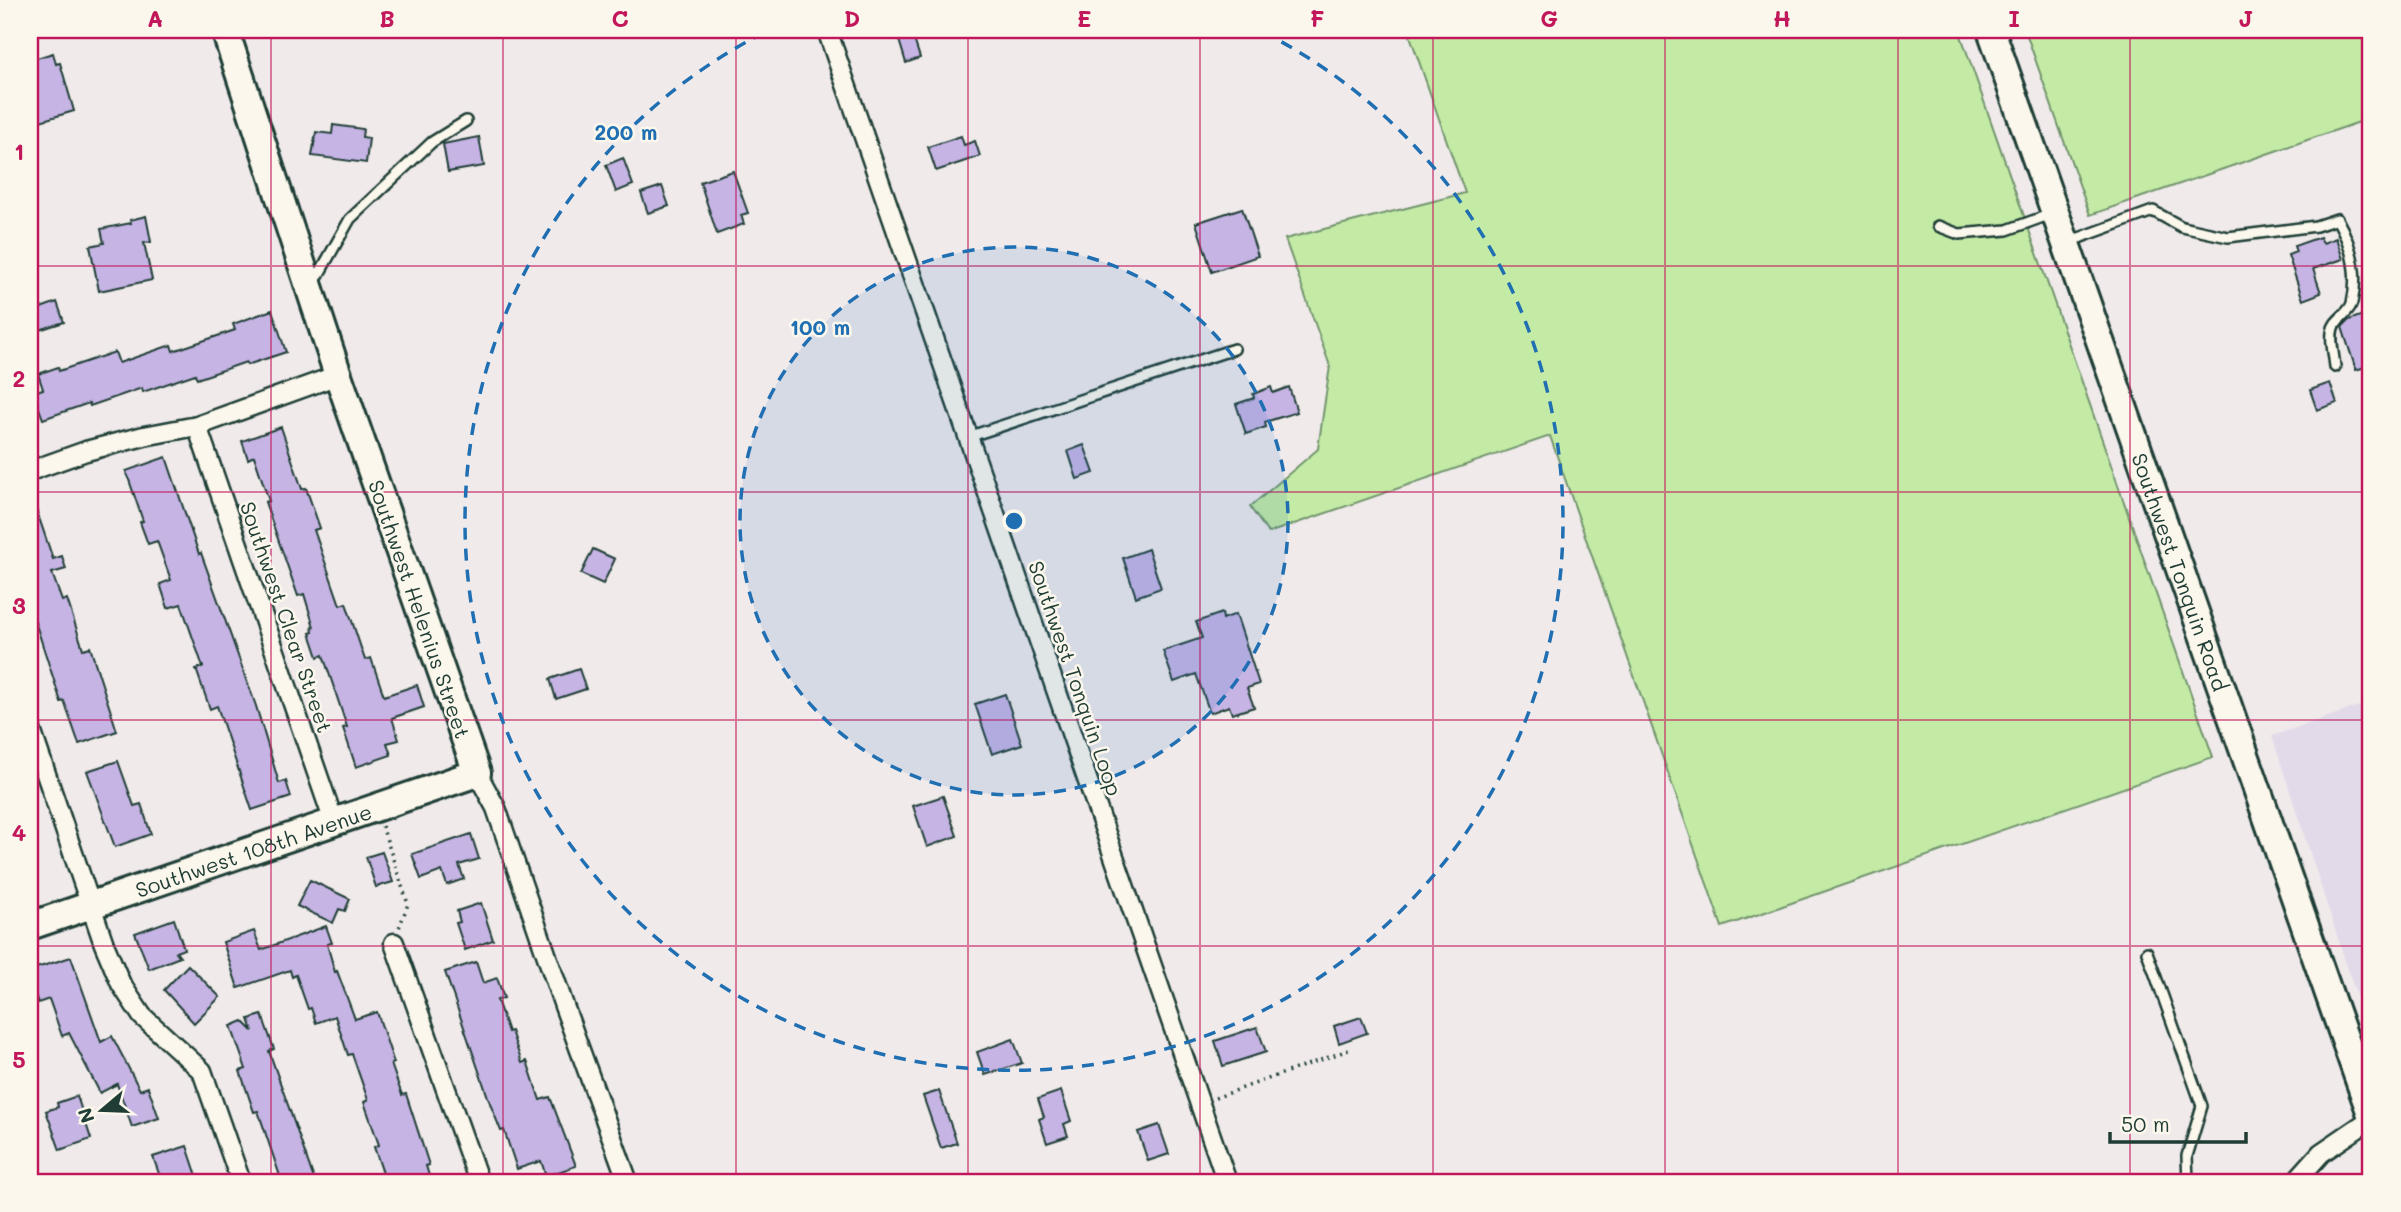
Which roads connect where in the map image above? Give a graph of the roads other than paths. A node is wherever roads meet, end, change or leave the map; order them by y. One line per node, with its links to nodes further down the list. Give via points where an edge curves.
1 (225, 30): 8 (street, Southwest Helenius Street)
2 (827, 30): 13 (street, Southwest Tonquin Loop)
3 (1991, 30): 5 (street, Southwest Tonquin Road)
4 (466, 121): 8 (lane, via 432,142 350,219)
5 (2056, 213): 6 (lane, via 2007,230 1959,234); 7 (street, Southwest Tonquin Road)
6 (1938, 226)
7 (2066, 243): 10 (lane, via 2153,211 2182,227 2228,237 2306,228 2337,219 2350,241 2354,271 2352,305 2333,326); 22 (street, Southwest Tonquin Road)
8 (310, 290): 11 (street, Southwest Helenius Street)
9 (1234, 349): 13 (lane)
10 (2335, 367)
11 (338, 375): 12 (street); 16 (street, Southwest Helenius Street)
12 (197, 426): 14 (street, via 144,436); 17 (street, Southwest Clear Street)
13 (968, 437): 26 (street, Southwest Tonquin Loop)
14 (30, 471)
15 (30, 727): 18 (street)
16 (477, 773): 17 (street, Southwest 108th Avenue); 25 (street, Southwest Helenius Street, via 496,808)
17 (334, 822): 18 (street, Southwest 108th Avenue)
18 (92, 905): 19 (street, Southwest 108th Avenue); 23 (street, via 121,984 142,1016 202,1071)
19 (30, 926)
20 (394, 943): 24 (street)
21 (2147, 952): 27 (lane, via 2202,1106 2187,1156)
22 (2371, 1117): 28 (street, via 2321,1153)
23 (241, 1182)
24 (479, 1182)
25 (628, 1182)
26 (1227, 1182)
27 (2188, 1182)
28 (2295, 1182)

